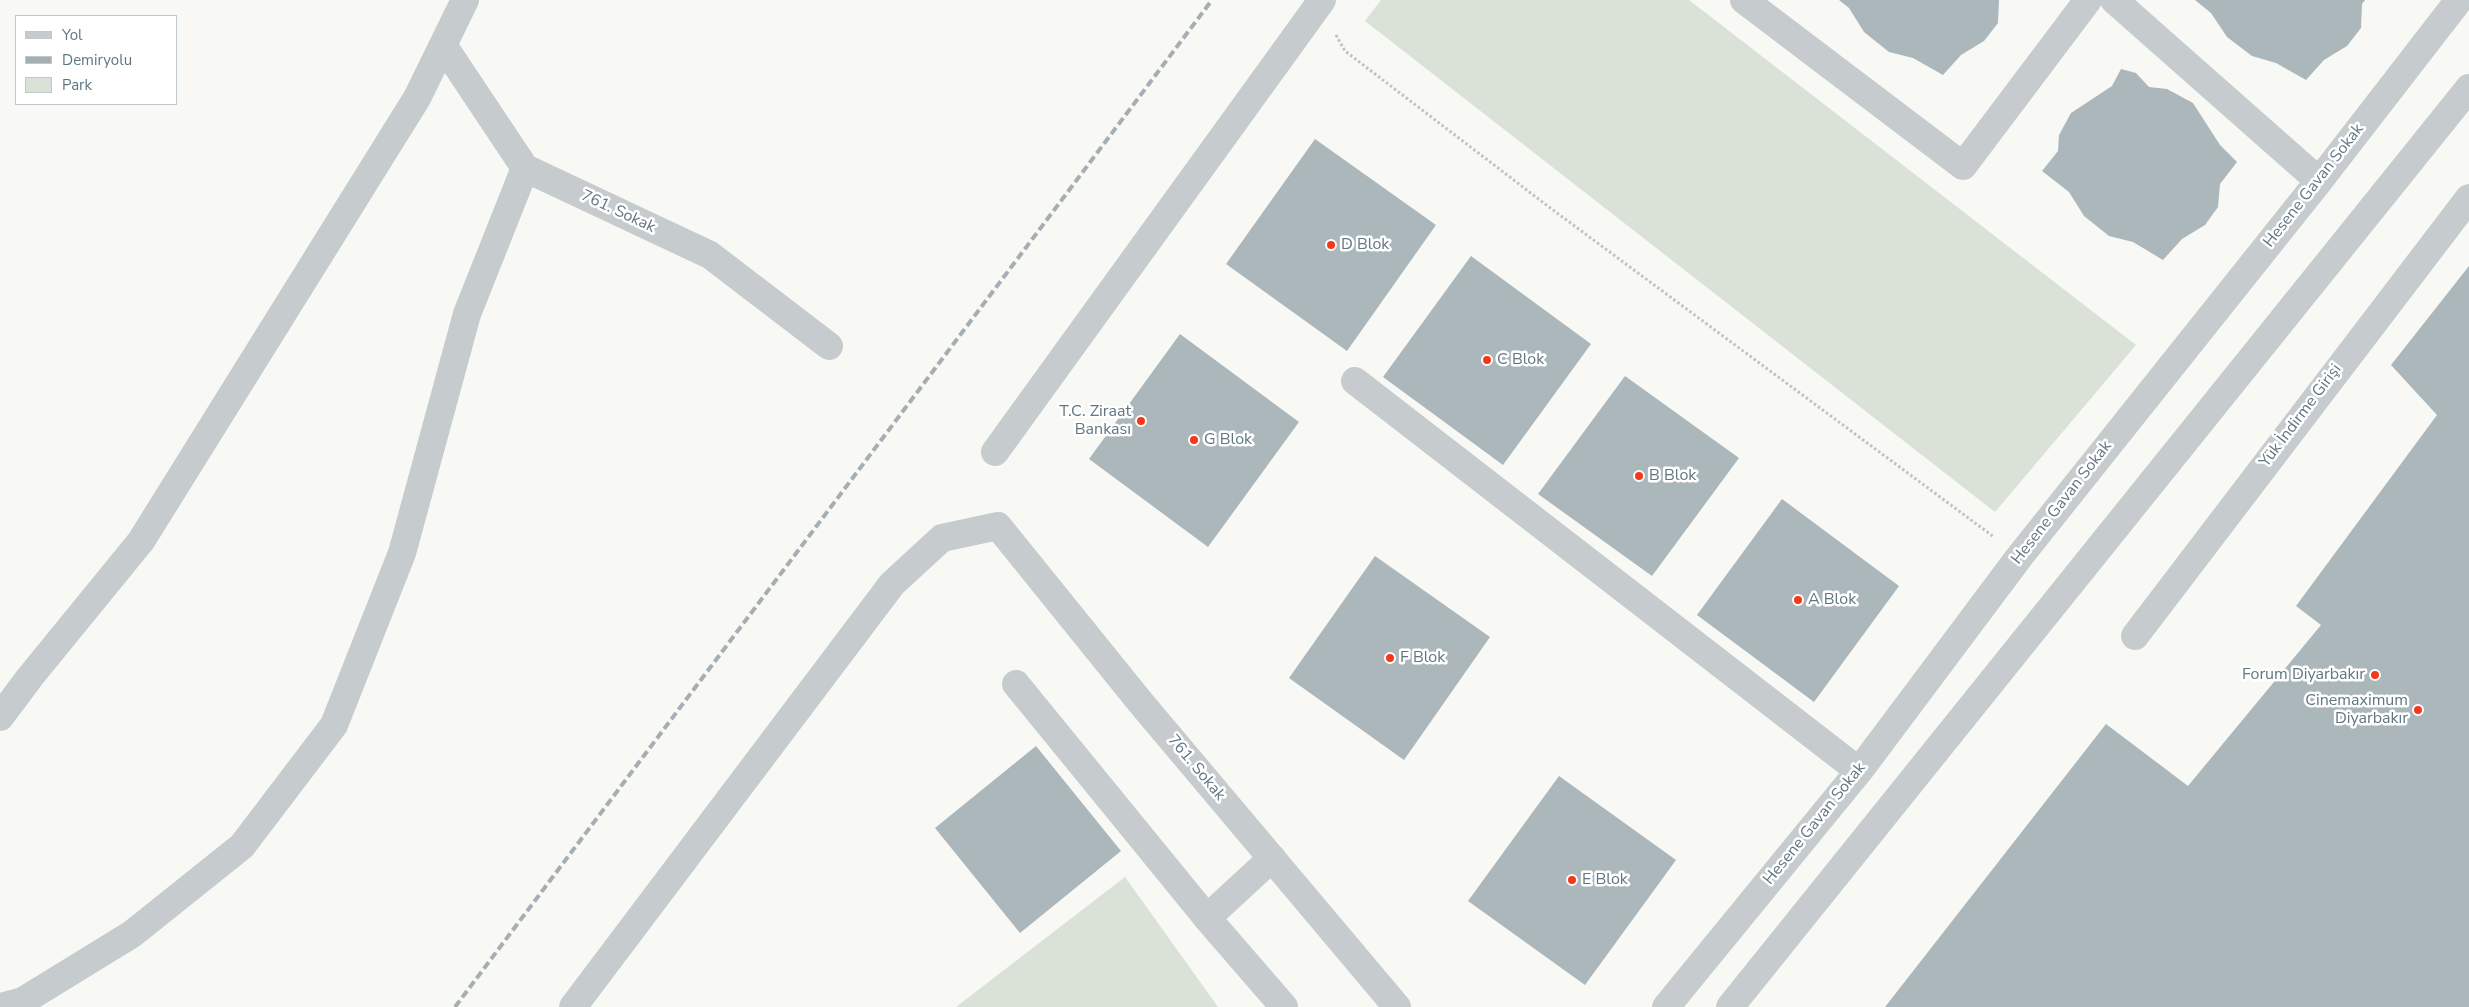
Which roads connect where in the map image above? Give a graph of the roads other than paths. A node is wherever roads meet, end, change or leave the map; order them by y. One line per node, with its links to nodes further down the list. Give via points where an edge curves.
1 (465, 0): 7 (street)
2 (1744, 0): 3 (street, via 1963,166)
3 (2088, 0)
4 (2114, 0): 10 (street)
5 (2459, 0): 10 (street, Hesene Gavan Sokak)
6 (1320, 2): 14 (street)
7 (443, 45): 9 (street); 17 (street, via 417,98 141,541)
8 (2469, 88): 26 (street)
9 (525, 168): 12 (street, 761. Sokak, via 710,255); 21 (street, via 468,314 402,553 334,725 242,846 132,934 23,1001)
10 (2319, 181): 18 (street, Hesene Gavan Sokak, via 2020,556)
11 (2469, 198): 15 (street, Yük İndirme Girişi)
12 (829, 346)
13 (1355, 381): 18 (street)
14 (995, 452)
15 (2135, 636)
16 (1016, 684): 20 (street)
17 (0, 717)
18 (1859, 770): 25 (street, Hesene Gavan Sokak)
19 (1272, 858): 20 (street); 22 (street, 761. Sokak, via 998,526 942,538 892,584); 24 (street, 761. Sokak)
20 (1207, 918): 23 (street)
21 (1, 1007)
22 (574, 1007)
23 (1284, 1007)
24 (1396, 1007)
25 (1666, 1007)
26 (1730, 1007)

